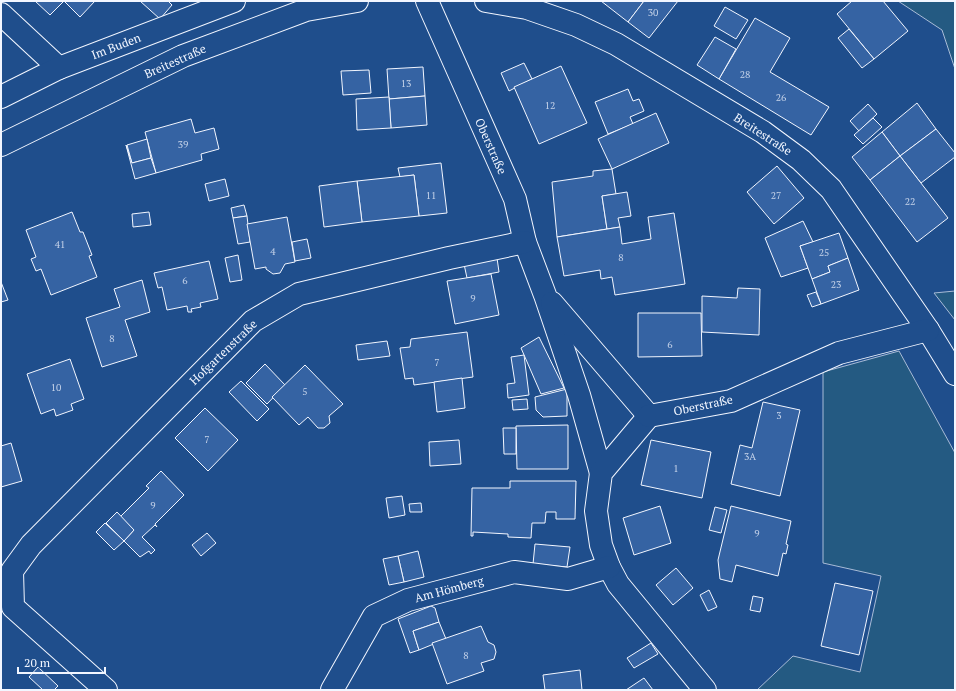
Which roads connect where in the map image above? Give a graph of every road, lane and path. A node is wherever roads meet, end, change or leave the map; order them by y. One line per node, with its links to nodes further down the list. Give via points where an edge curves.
1 (234, 1): 6 (street, Im Buden)
2 (357, 1): 8 (street, Breitestraße, via 306,10 191,53)
3 (427, 1): 9 (street, Oberstraße, via 515,199)
4 (486, 1): 11 (street, Breitestraße, via 527,8 576,25 616,44 763,132 801,160 832,189)
5 (1, 14): 6 (street)
6 (59, 68): 7 (street, Im Buden)
7 (1, 96)
8 (1, 145)
9 (525, 242): 10 (street, Oberstraße); 15 (street, Hofgartenstraße, via 299,294 253,321)
10 (545, 295): 13 (street, Oberstraße); 14 (street, Oberstraße, via 579,395)
11 (928, 330): 12 (street, Breitestraße); 13 (street, Oberstraße, via 839,353 731,401)
12 (955, 374)
13 (650, 416): 14 (street)
14 (600, 473): 16 (street, via 596,511)
15 (7, 567): 17 (street, Hofgartenstraße, via 13,607)
16 (609, 567): 18 (street, Am Hömberg, via 568,578 514,572 408,600 374,616); 19 (street, via 618,584)
17 (106, 690)
18 (332, 690)
19 (705, 690)

